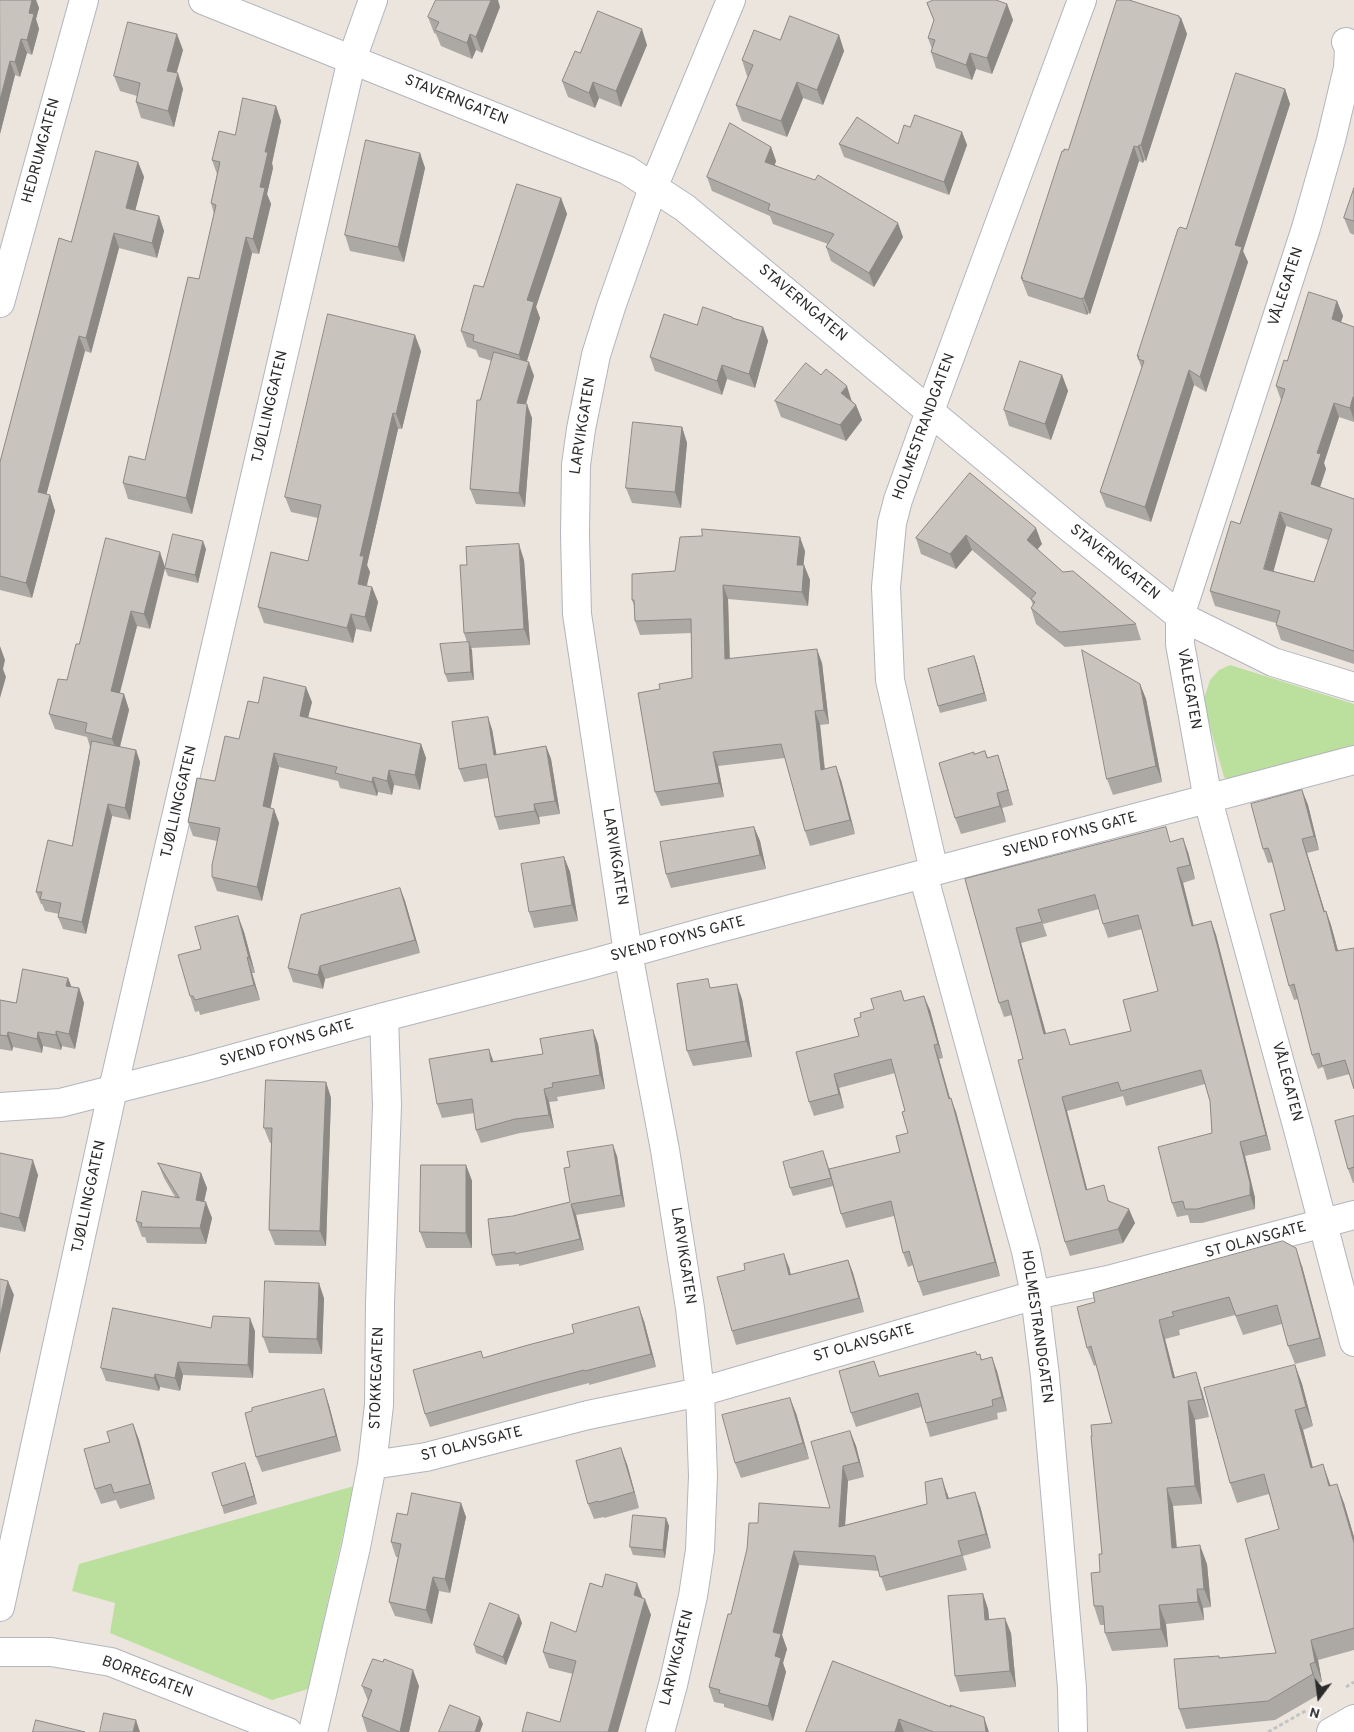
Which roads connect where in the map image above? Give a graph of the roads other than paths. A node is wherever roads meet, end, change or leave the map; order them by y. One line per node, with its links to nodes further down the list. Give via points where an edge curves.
1 (84, 0): 10 (street, HEDRUMGATEN)
2 (203, 0): 7 (street, STAVERNGATEN)
3 (373, 0): 7 (street, TJØLLINGGATEN)
4 (731, 0): 9 (street, LARVIKGATEN)
5 (1082, 0): 11 (street, HOLMESTRANDGATEN)
6 (1346, 42): 8 (street, VÅLEGATEN, via 1349,48)
7 (352, 59): 9 (street, STAVERNGATEN, via 627,170); 19 (street, TJØLLINGGATEN)
8 (1342, 144): 12 (street, VÅLEGATEN, via 1306,228)
9 (653, 188): 11 (street, STAVERNGATEN, via 685,208); 17 (street, LARVIKGATEN, via 596,355 576,465 577,614)
10 (0, 303)
11 (930, 411): 12 (street, STAVERNGATEN); 16 (street, HOLMESTRANDGATEN, via 892,523 886,588 890,680)
12 (1180, 616): 13 (street, STAVERNGATEN, via 1273,662); 15 (street, VÅLEGATEN, via 1180,644)
13 (1354, 688)
14 (1354, 760): 15 (street, SVEND FOYNS GATE)
15 (1208, 800): 16 (street, SVEND FOYNS GATE); 22 (street, VÅLEGATEN)
16 (929, 873): 17 (street, SVEND FOYNS GATE); 23 (street, HOLMESTRANDGATEN)
17 (628, 953): 18 (street, SVEND FOYNS GATE); 25 (street, LARVIKGATEN, via 668,1168)
18 (384, 1017): 19 (street, SVEND FOYNS GATE); 26 (street, STOKKEGATEN, via 387,1105 379,1405)
19 (113, 1089): 20 (street, SVEND FOYNS GATE, via 60,1103); 27 (street, TJØLLINGGATEN)
20 (0, 1107)
21 (1354, 1215): 22 (street, ST OLAVSGATE)
22 (1322, 1224): 23 (street, ST OLAVSGATE, via 1108,1280); 24 (street, VÅLEGATEN)
23 (1035, 1295): 25 (street, ST OLAVSGATE); 33 (street, HOLMESTRANDGATEN, via 1046,1385)
24 (1354, 1342)
25 (700, 1392): 26 (street, ST OLAVSGATE, via 588,1415 426,1457); 32 (street, LARVIKGATEN, via 703,1476 700,1550 693,1596)
26 (372, 1465): 31 (street, STOKKEGATEN)
27 (0, 1607)
28 (0, 1652): 30 (street, BORREGATEN, via 51,1652 111,1662)
29 (1354, 1719): 34 (street)
30 (288, 1732)
31 (313, 1732)
32 (660, 1732)
33 (1073, 1732)
34 (1331, 1732)

